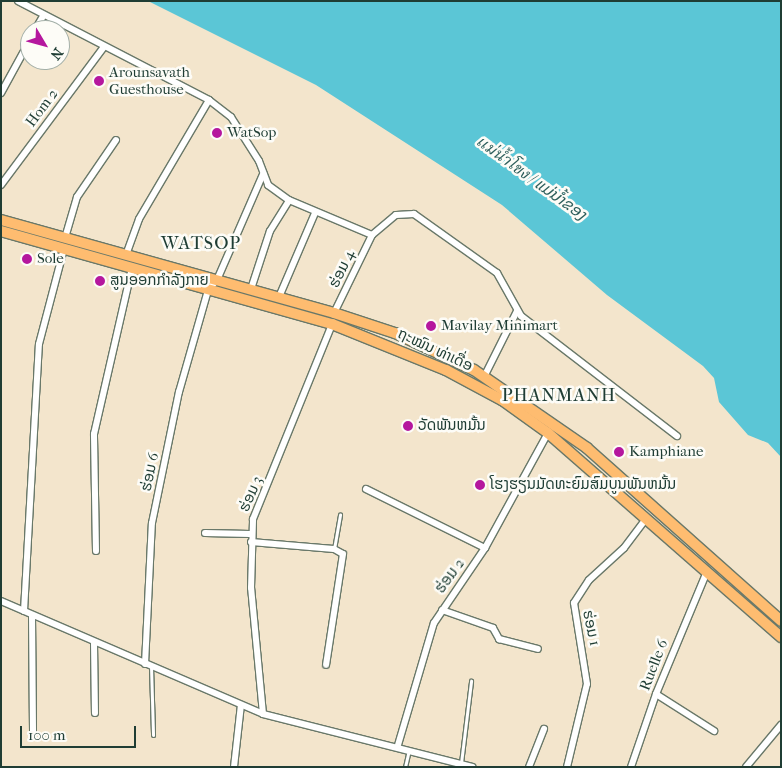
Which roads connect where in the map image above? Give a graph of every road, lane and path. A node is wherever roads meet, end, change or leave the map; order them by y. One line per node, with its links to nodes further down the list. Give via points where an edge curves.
1 (18, 1): 2 (street)
2 (43, 16): 3 (street); 4 (street)
3 (41, 20)
4 (104, 47): 7 (street); 10 (street, Hom 2)
5 (20, 58): 6 (street)
6 (1, 93)
7 (209, 100): 9 (street, via 231,117); 17 (street, via 139,220)
8 (116, 140): 16 (street, via 77,197)
9 (263, 174): 11 (street, via 272,190); 19 (street)
10 (1, 185)
11 (289, 200): 12 (street); 20 (street, via 270,231)
12 (316, 213): 15 (street); 22 (street)
13 (1, 220): 16 (main road, ຖະໝົນ ທ່າເດື່ອ)
14 (1, 231): 16 (main road, ຖະໝົນ ທ່າເດື່ອ)
15 (372, 235): 23 (street, via 396,215 414,214 497,273); 24 (street, ຮ່ອມ 4)
16 (65, 243): 17 (main road, ຖະໝົນ ທ່າເດື່ອ); 18 (main road, ຖະໝົນ ທ່າເດື່ອ); 41 (street, via 39,344)
17 (126, 255): 19 (main road, ຖະໝົນ ທ່າເດື່ອ)
18 (132, 268): 21 (main road, ຖະໝົນ ທ່າເດື່ອ); 36 (street, via 94,434)
19 (217, 280): 20 (main road, ຖະໝົນ ທ່າເດື່ອ); 21 (street)
20 (251, 289): 22 (main road, ຖະໝົນ ທ່າເດື່ອ)
21 (208, 290): 24 (main road, ຖະໝົນ ທ່າເດື່ອ); 47 (street, ຮ່ອມ 6, via 179,392 152,524)
22 (279, 297): 24 (main road, ຖະໝົນ ທ່າເດື່ອ)
23 (517, 311): 25 (street); 27 (street)
24 (333, 319): 25 (main road, ຖະໝົນ ທ່າເດື່ອ, via 395,333); 26 (main road, ຖະໝົນ ທ່າເດື່ອ, via 446,370 502,400); 32 (street, ຮ່ອມ 3, via 309,372)
25 (485, 375): 37 (main road, ຖະໝົນ ທ່າເດື່ອ, via 587,448)
26 (548, 433): 30 (main road, ຖະໝົນ ທ່າເດື່ອ); 34 (street, ຮ່ອມ 2)
27 (677, 436)
28 (366, 489): 34 (street)
29 (340, 515): 35 (lane)
30 (646, 519): 38 (main road, ຖະໝົນ ທ່າເດື່ອ); 66 (street, ຮ່ອມ 1, via 624,548 589,580 574,603 587,684)
31 (205, 533): 32 (street)
32 (250, 534): 33 (street, ຮ່ອມ 3)
33 (251, 542): 35 (street); 53 (street, ຮ່ອມ 3)
34 (485, 548): 40 (street, ຮ່ອມ 2)
35 (334, 549): 48 (street, via 344,558)
36 (96, 551)
37 (719, 566): 38 (main road); 43 (main road, ຖະໝົນ ທ່າເດື່ອ)
38 (708, 576): 44 (main road, ຖະໝົນ ທ່າເດື່ອ); 50 (street, Ruelle 6)
39 (1, 600): 41 (street)
40 (442, 610): 46 (street, via 493,628 499,638); 59 (street, ຮ່ອມ 2)
41 (24, 611): 42 (street)
42 (32, 615): 45 (street); 57 (street)
43 (781, 620)
44 (781, 637)
45 (94, 643): 47 (street); 52 (street)
46 (538, 649)
47 (148, 665): 51 (street); 58 (lane)
48 (326, 665)
49 (471, 681): 61 (lane)
50 (656, 694): 56 (street); 67 (street, Ruelle 6)
51 (241, 705): 53 (street); 62 (street)
52 (95, 712)
53 (263, 714): 59 (street)
54 (781, 725): 68 (street)
55 (544, 729): 65 (street)
56 (714, 731)
57 (33, 733)
58 (153, 735)
59 (398, 745): 60 (street)
60 (409, 749): 61 (street); 63 (lane)
61 (461, 762): 64 (street)
62 (234, 767)
63 (405, 767)
64 (472, 767)
65 (529, 767)
66 (567, 767)
67 (631, 767)
68 (746, 767)

